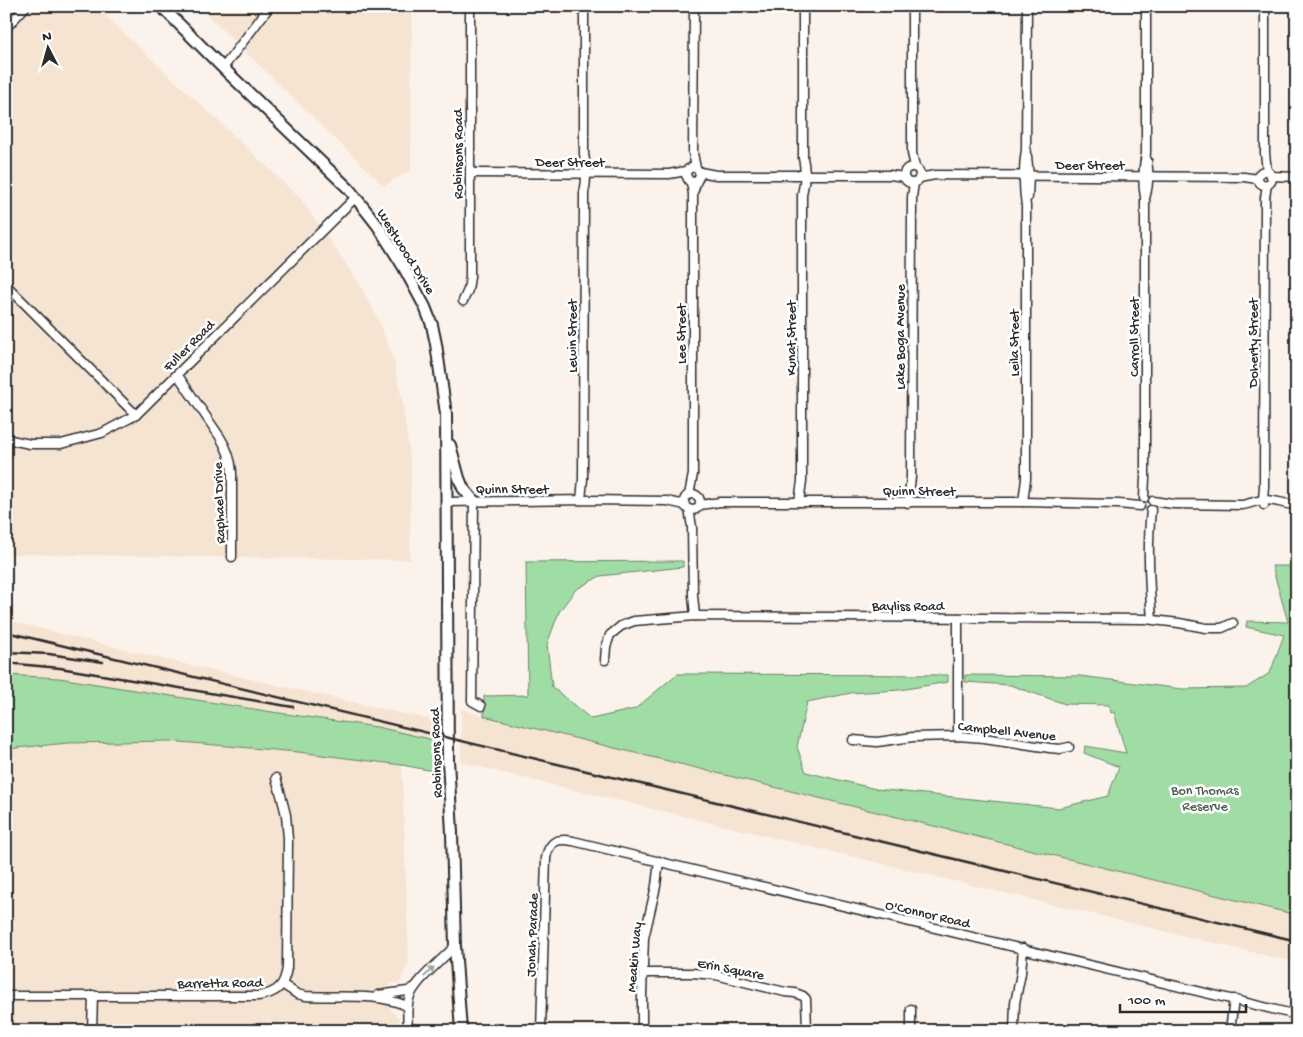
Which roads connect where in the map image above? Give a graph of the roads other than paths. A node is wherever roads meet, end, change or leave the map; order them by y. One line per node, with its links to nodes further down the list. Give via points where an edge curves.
1 (26, 6): 12 (street)
2 (161, 6): 13 (main road, Westwood Drive)
3 (270, 6): 13 (street)
4 (470, 6): 14 (street, Robinsons Road)
5 (584, 6): 15 (street, Lewin Street)
6 (694, 6): 16 (street, Lee Street)
7 (803, 6): 17 (street, Kunat Street, via 805,166)
8 (912, 6): 18 (street, Lake Boga Avenue)
9 (1026, 6): 19 (street, Leila Street, via 1026,149 1029,167)
10 (1146, 6): 20 (street, Carroll Street)
11 (1266, 6): 21 (street, Doherty Street)
12 (6, 28)
13 (223, 68): 23 (main road, Westwood Drive)
14 (470, 173): 15 (street, Deer Street); 25 (street, Robinsons Road, via 470,277)
15 (584, 174): 16 (street, Deer Street); 30 (street, Lewin Street, via 587,183 584,193)
16 (693, 174): 17 (street, Deer Street); 33 (street, Lee Street)
17 (802, 175): 18 (street, Deer Street); 34 (street, Kunat Street, via 805,184 802,195)
18 (912, 175): 19 (street, Deer Street); 36 (street, Lake Boga Avenue)
19 (1026, 176): 20 (street, Deer Street); 37 (street, Leila Street)
20 (1146, 177): 21 (street, Deer Street); 38 (street, Carroll Street)
21 (1265, 177): 22 (street, Deer Street); 35 (street, Doherty Street)
22 (1297, 178)
23 (355, 198): 26 (street, Fuller Road); 28 (main road, Westwood Drive, via 378,226 425,307 436,344)
24 (6, 285): 27 (street)
25 (462, 301)
26 (177, 374): 27 (street, Fuller Road); 40 (street, Raphael Drive, via 220,437 231,461)
27 (136, 415): 29 (street, Fuller Road, via 102,433 62,444 30,444)
28 (446, 422): 31 (main road, via 459,478); 32 (main road, Westwood Drive)
29 (6, 439)
30 (584, 500): 31 (street, Quinn Street); 33 (street, Quinn Street)
31 (474, 501): 32 (street, Quinn Street); 46 (street, via 472,701)
32 (447, 502): 53 (main road, Robinsons Road, via 448,760)
33 (693, 502): 34 (street, Quinn Street); 41 (street, Lee Street)
34 (802, 502): 36 (street, Quinn Street)
35 (1264, 502): 38 (street, Quinn Street, via 1249,507); 39 (street, Quinn Street, via 1279,507)
36 (911, 503): 37 (street, Quinn Street)
37 (1026, 503): 38 (street, Quinn Street)
38 (1147, 504): 43 (street, Carroll Street)
39 (1292, 505)
40 (232, 557)
41 (692, 616): 42 (street, Bayliss Road); 45 (street, Bayliss Road, via 621,626 610,636)
42 (958, 618): 43 (street, Bayliss Road); 47 (street)
43 (1149, 619): 44 (street, Bayliss Road, via 1206,628)
44 (1233, 624)
45 (604, 660)
46 (481, 706)
47 (958, 736): 48 (street, Campbell Avenue, via 877,742); 49 (street, Campbell Avenue, via 1060,749)
48 (853, 740)
49 (1069, 747)
50 (276, 778): 56 (street, Barretta Road, via 286,815 288,839 287,968)
51 (553, 842): 52 (street, O'Connor Road, via 567,840); 69 (street, Jonah Parade, via 548,847 546,858)
52 (662, 862): 54 (street, O'Connor Road); 55 (street, Meakin Way, via 644,938)
53 (455, 946): 57 (street, one-way to 53); 68 (main road, Robinsons Road)
54 (1026, 949): 61 (street, O'Connor Road); 73 (street, via 1015,1003)
55 (643, 973): 70 (street, Meakin Way); 71 (street, Erin Square, via 710,975 785,992 807,1009)
56 (282, 984): 59 (street, Barretta Road, via 277,990 258,996); 60 (street, via 304,996)
57 (415, 987): 60 (street); 62 (street)
58 (6, 996): 59 (street, Barretta Road)
59 (93, 996): 66 (street)
60 (368, 997): 62 (street, via 393,1000)
61 (1237, 1000): 64 (street, O'Connor Road); 65 (street)
62 (407, 1006): 67 (street)
63 (911, 1009): 72 (street)
64 (1297, 1015)
65 (1231, 1027)
66 (92, 1031)
67 (408, 1031)
68 (460, 1031)
69 (541, 1031)
70 (642, 1031)
71 (807, 1031)
72 (911, 1031)
73 (1014, 1031)

